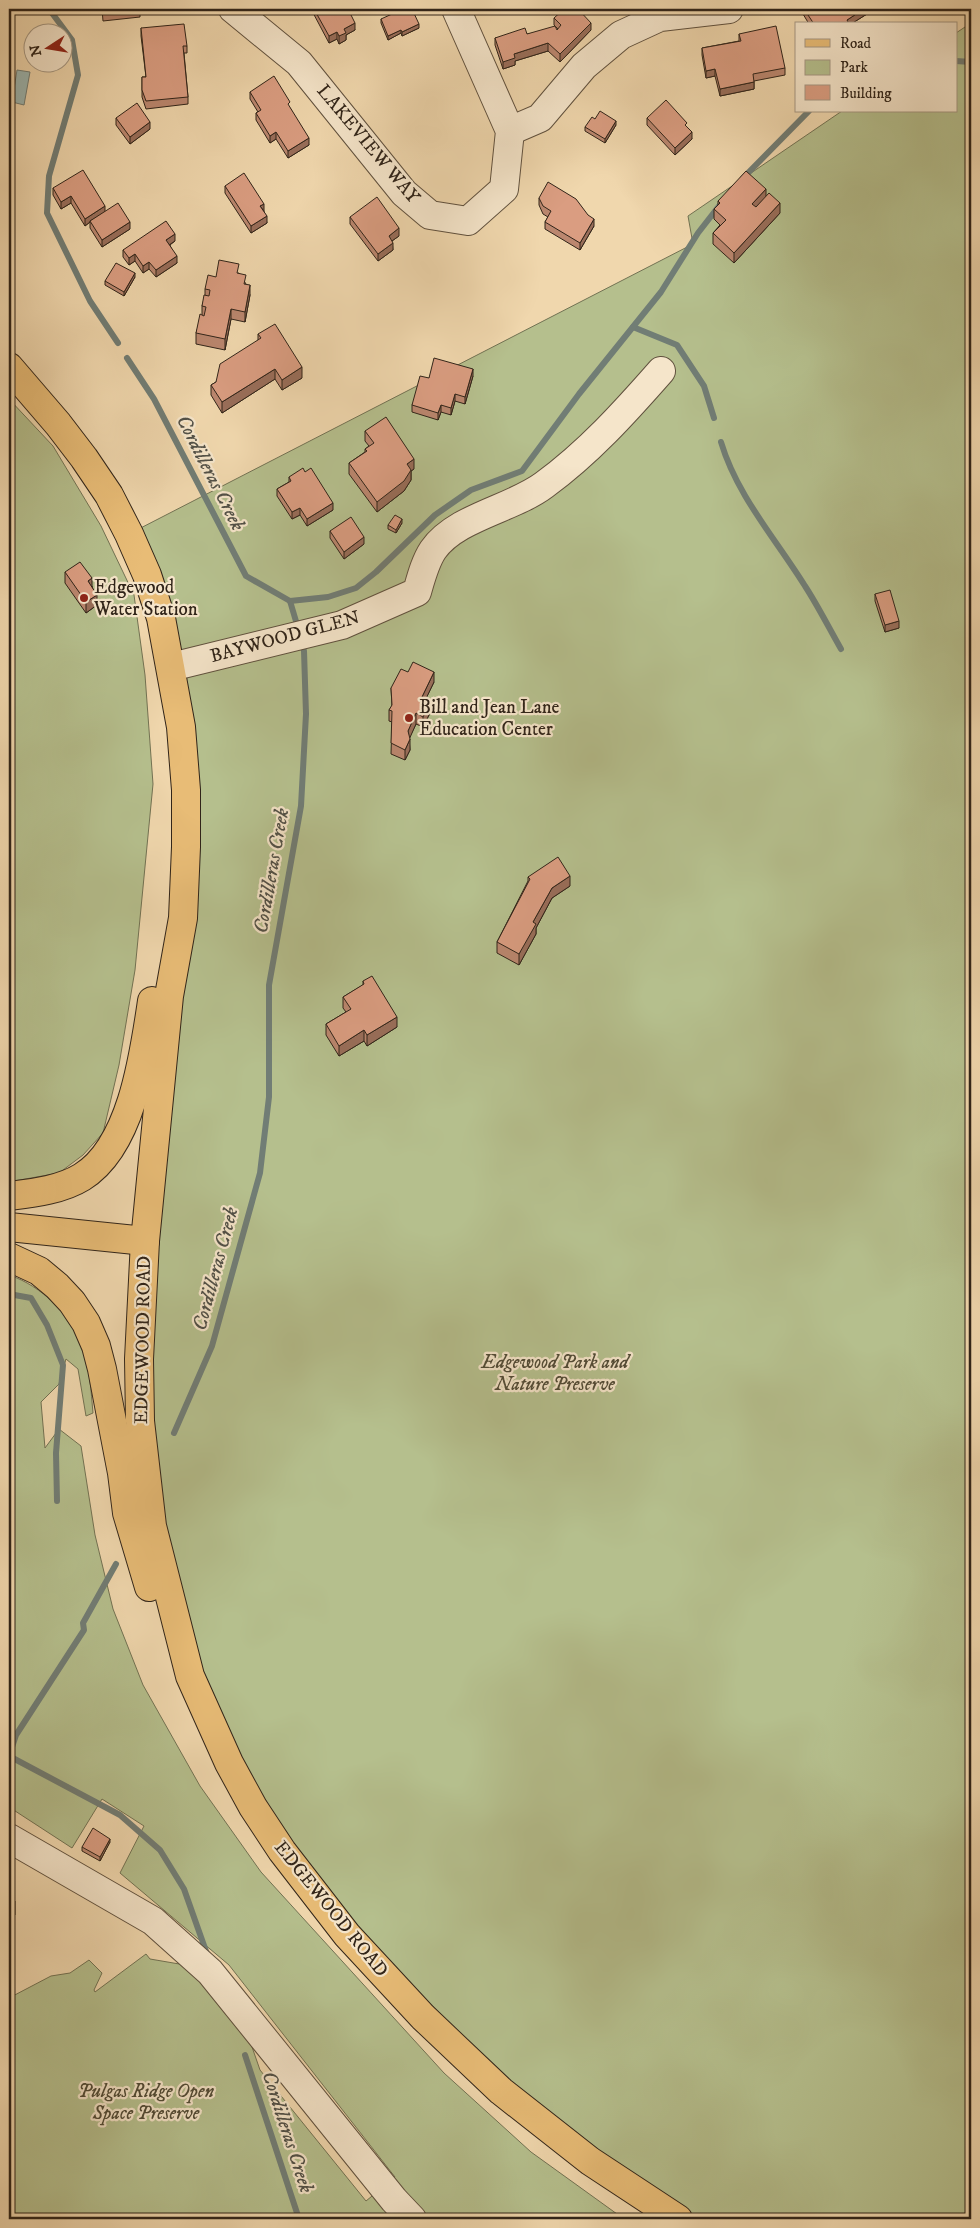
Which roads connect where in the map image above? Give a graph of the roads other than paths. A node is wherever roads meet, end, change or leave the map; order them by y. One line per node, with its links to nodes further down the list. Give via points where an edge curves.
1 (233, 9): 4 (street, LAKEVIEW WAY, via 299,63 404,193 430,215 468,220 504,188)
2 (456, 9): 4 (street, LAKEVIEW WAY)
3 (729, 9): 4 (street, via 660,17 621,35 584,66 540,118)
4 (510, 131)
5 (9, 367): 7 (main road, EDGEWOOD ROAD, via 58,424 109,495 147,575 161,618)
6 (661, 371): 7 (street, BAYWOOD GLEN, via 623,414 544,486 524,499 464,524 442,539 423,571 417,592 342,625)
7 (171, 667): 8 (main road, EDGEWOOD ROAD)
8 (186, 790): 9 (main road, via 144,1047 119,1132 109,1153 82,1178 46,1190); 11 (main road, EDGEWOOD ROAD, via 183,918 170,996)
9 (9, 1196)
10 (9, 1227): 11 (main road)
11 (145, 1241): 13 (main road, EDGEWOOD ROAD, via 139,1359 140,1420 158,1556)
12 (9, 1258): 13 (main road, via 39,1271 57,1286 86,1323 96,1346 140,1559 164,1628)
13 (190, 1676): 16 (main road, EDGEWOOD ROAD, via 229,1763 253,1807 282,1851 348,1935 429,2023 501,2092 590,2161)
14 (9, 1838): 15 (street, via 148,1917 210,1972)
15 (412, 2219)
16 (678, 2219)

